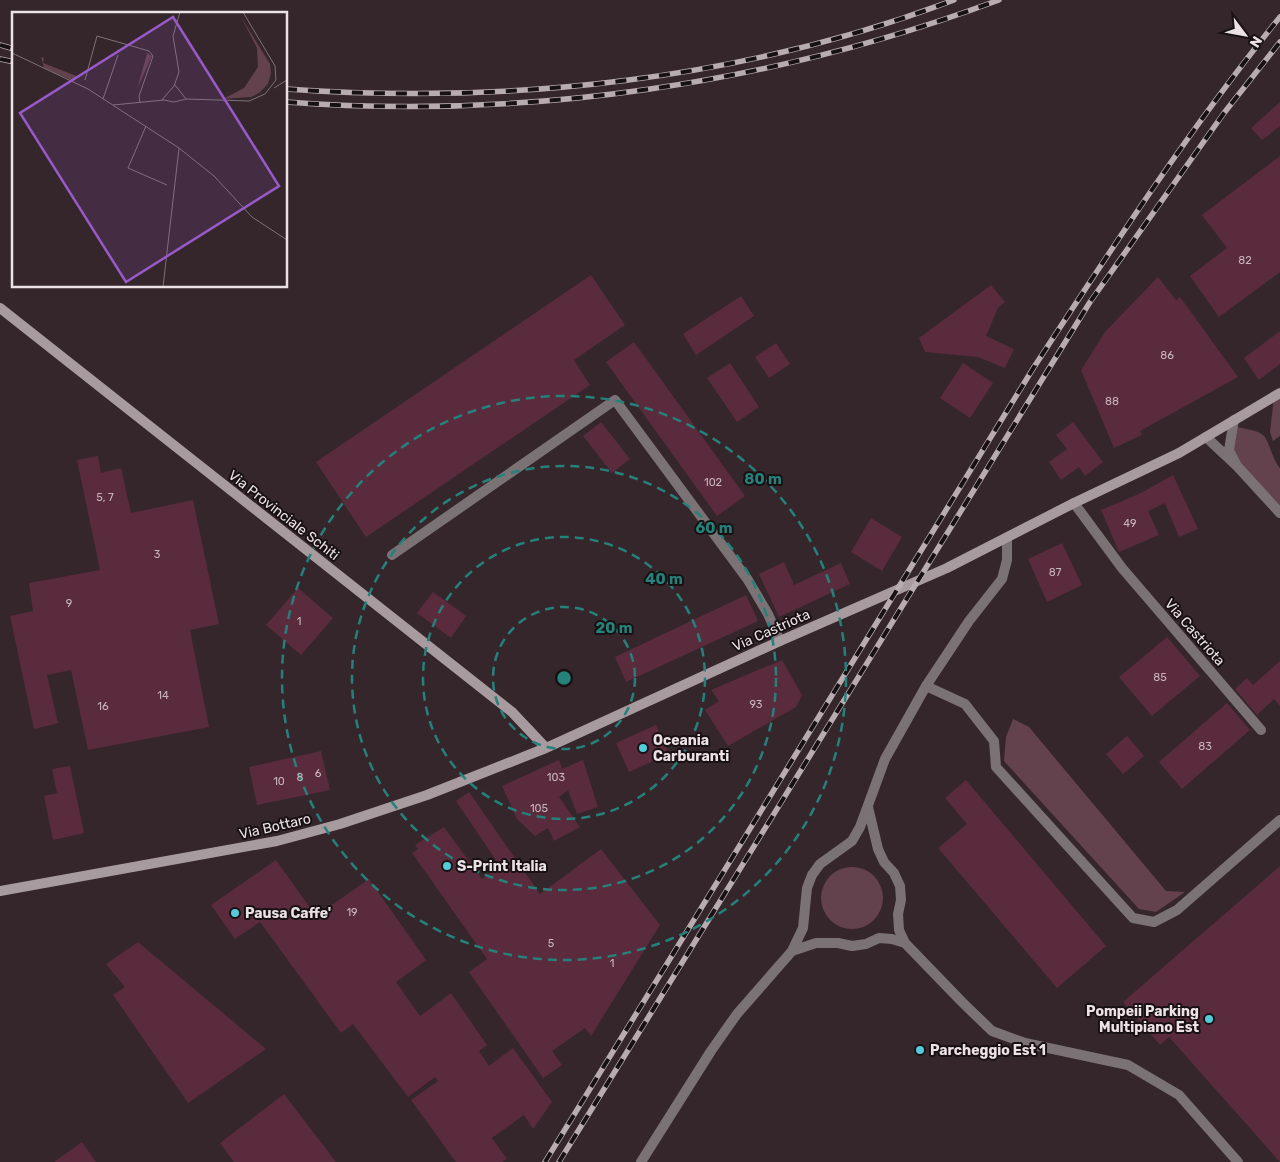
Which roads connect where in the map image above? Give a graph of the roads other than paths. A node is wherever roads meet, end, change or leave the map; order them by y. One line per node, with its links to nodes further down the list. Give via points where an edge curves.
1 (0, 308): 13 (main road, Via Provinciale Schiti, via 512,712)
2 (1280, 393): 3 (main road, Via Castriota)
3 (1234, 420): 4 (main road, Via Castriota); 5 (street, via 1229,450)
4 (1206, 437): 5 (street); 6 (main road, Via Castriota)
5 (1238, 466): 7 (street)
6 (1074, 503): 8 (main road, Via Castriota); 12 (street, Via Castriota, via 1122,568)
7 (1280, 513)
8 (1007, 538): 10 (main road, Via Castriota, via 947,568); 11 (street, via 1007,560 1002,578)
9 (392, 555): 10 (street, via 615,400 748,580)
10 (780, 641): 13 (main road, Via Castriota)
11 (926, 686): 14 (street, via 885,759); 15 (street, via 965,704 994,741 996,767 1134,918 1154,922 1177,910)
12 (1261, 730)
13 (546, 748): 16 (main road, Via Bottaro, via 418,798 277,841)
14 (868, 807): 17 (street, via 878,849 900,886 899,930); 18 (street, via 852,841 820,864 812,875 807,888 803,928)
15 (1280, 820)
16 (0, 891)
17 (906, 943): 18 (street, via 879,938 852,946 816,943); 20 (street, via 992,1031 1025,1043 1128,1065 1179,1094)
18 (792, 951): 19 (street, via 736,1014)
19 (641, 1162)
20 (1238, 1162)

